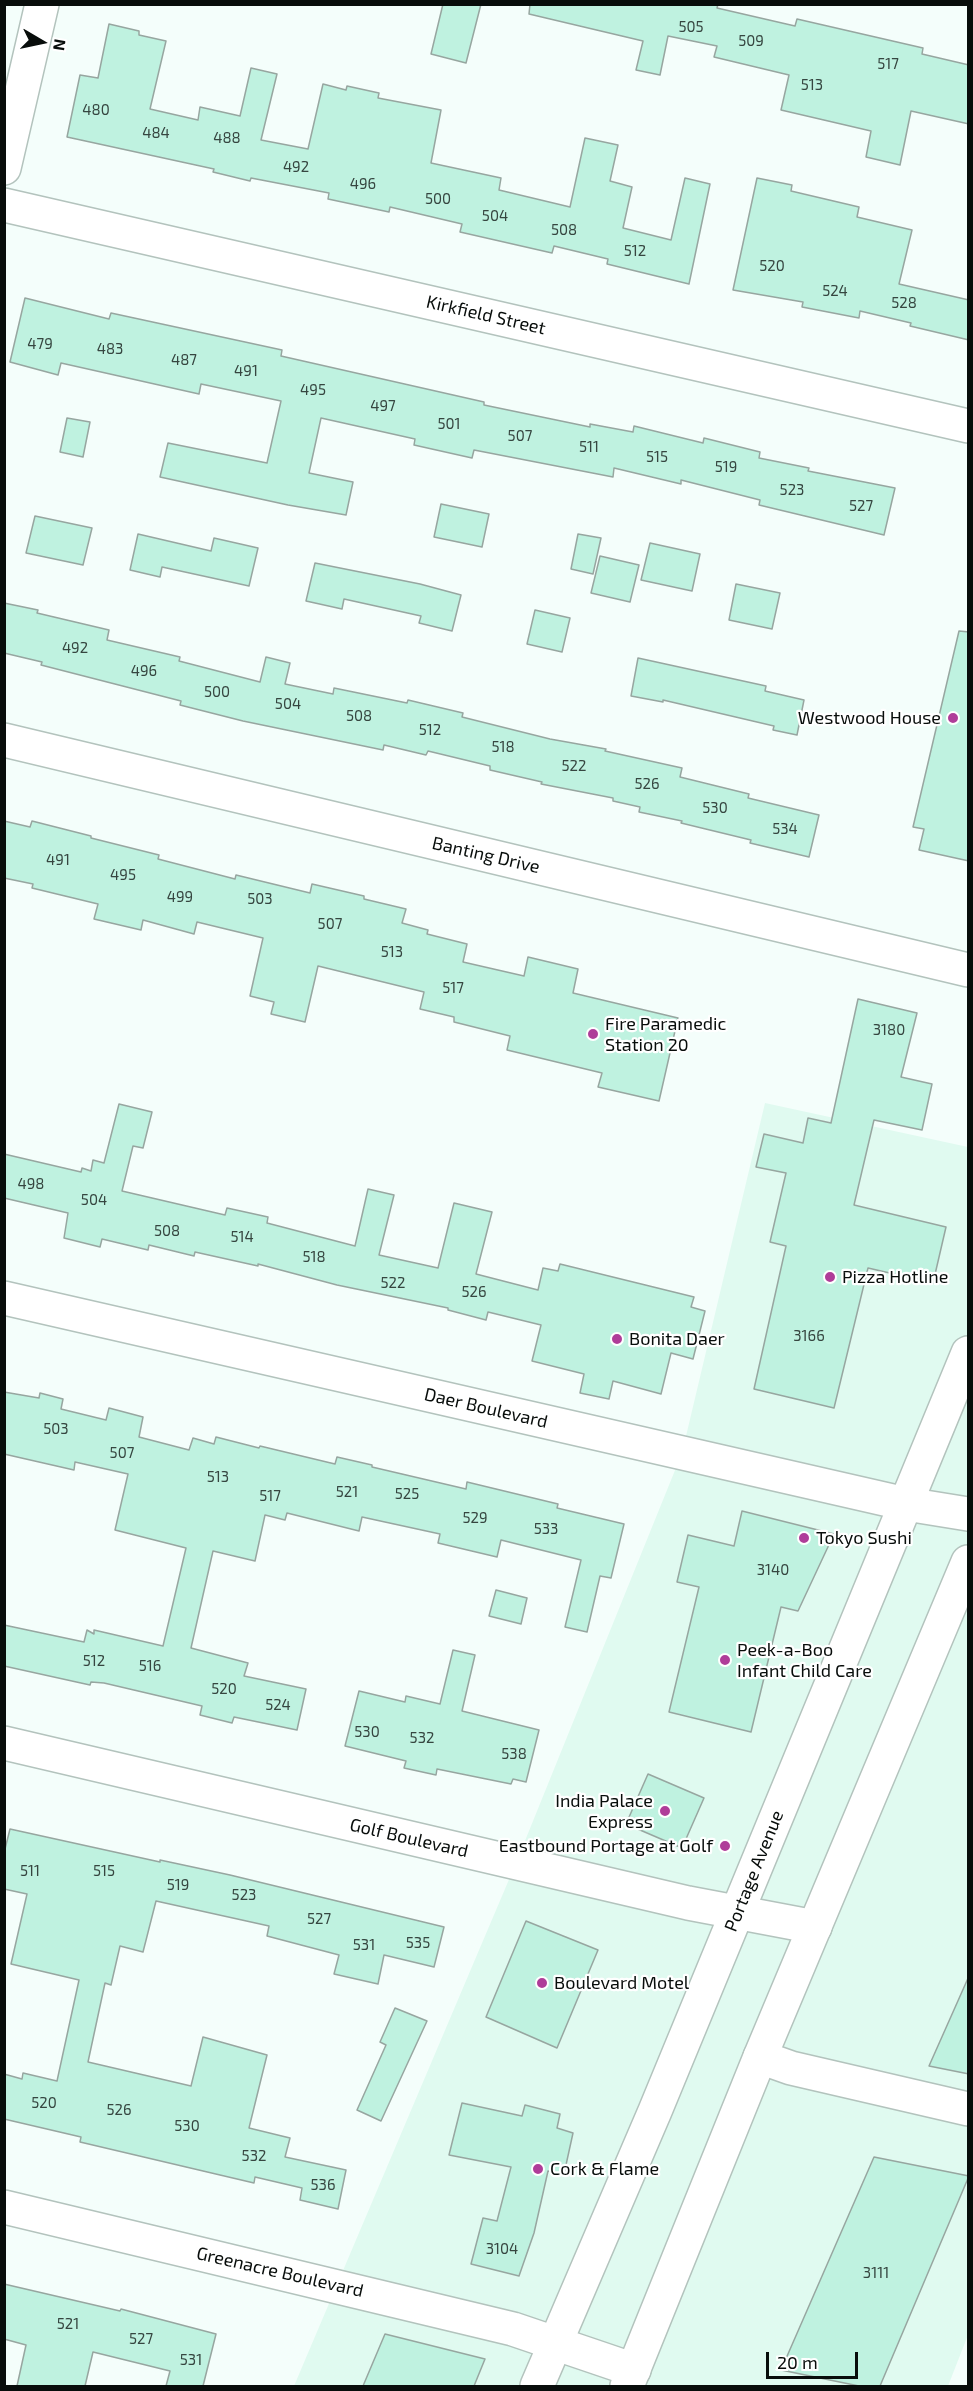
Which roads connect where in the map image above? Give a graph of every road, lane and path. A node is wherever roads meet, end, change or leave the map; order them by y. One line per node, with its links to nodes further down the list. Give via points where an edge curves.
1 (42, 4): 2 (main road)
2 (4, 168)
3 (4, 205): 4 (main road, Kirkfield Street)
4 (969, 426)
5 (4, 740): 6 (main road, Banting Drive)
6 (969, 970)
7 (4, 1298): 9 (main road, Daer Boulevard)
8 (969, 1353): 9 (main road, Portage Avenue)
9 (906, 1504): 10 (main road, Daer Boulevard); 13 (main road, Portage Avenue)
10 (969, 1514)
11 (969, 1562): 14 (main road)
12 (4, 1743): 13 (main road, Golf Boulevard)
13 (737, 1912): 14 (main road, Golf Boulevard); 18 (main road, Portage Avenue)
14 (815, 1927): 15 (main road)
15 (760, 2057): 16 (main road, via 791,2068); 19 (main road)
16 (969, 2109)
17 (4, 2207): 18 (main road, Greenacre Boulevard, via 491,2323)
18 (554, 2342): 19 (main road, Greenacre Boulevard); 20 (main road, Portage Avenue)
19 (631, 2378)
20 (537, 2386)

